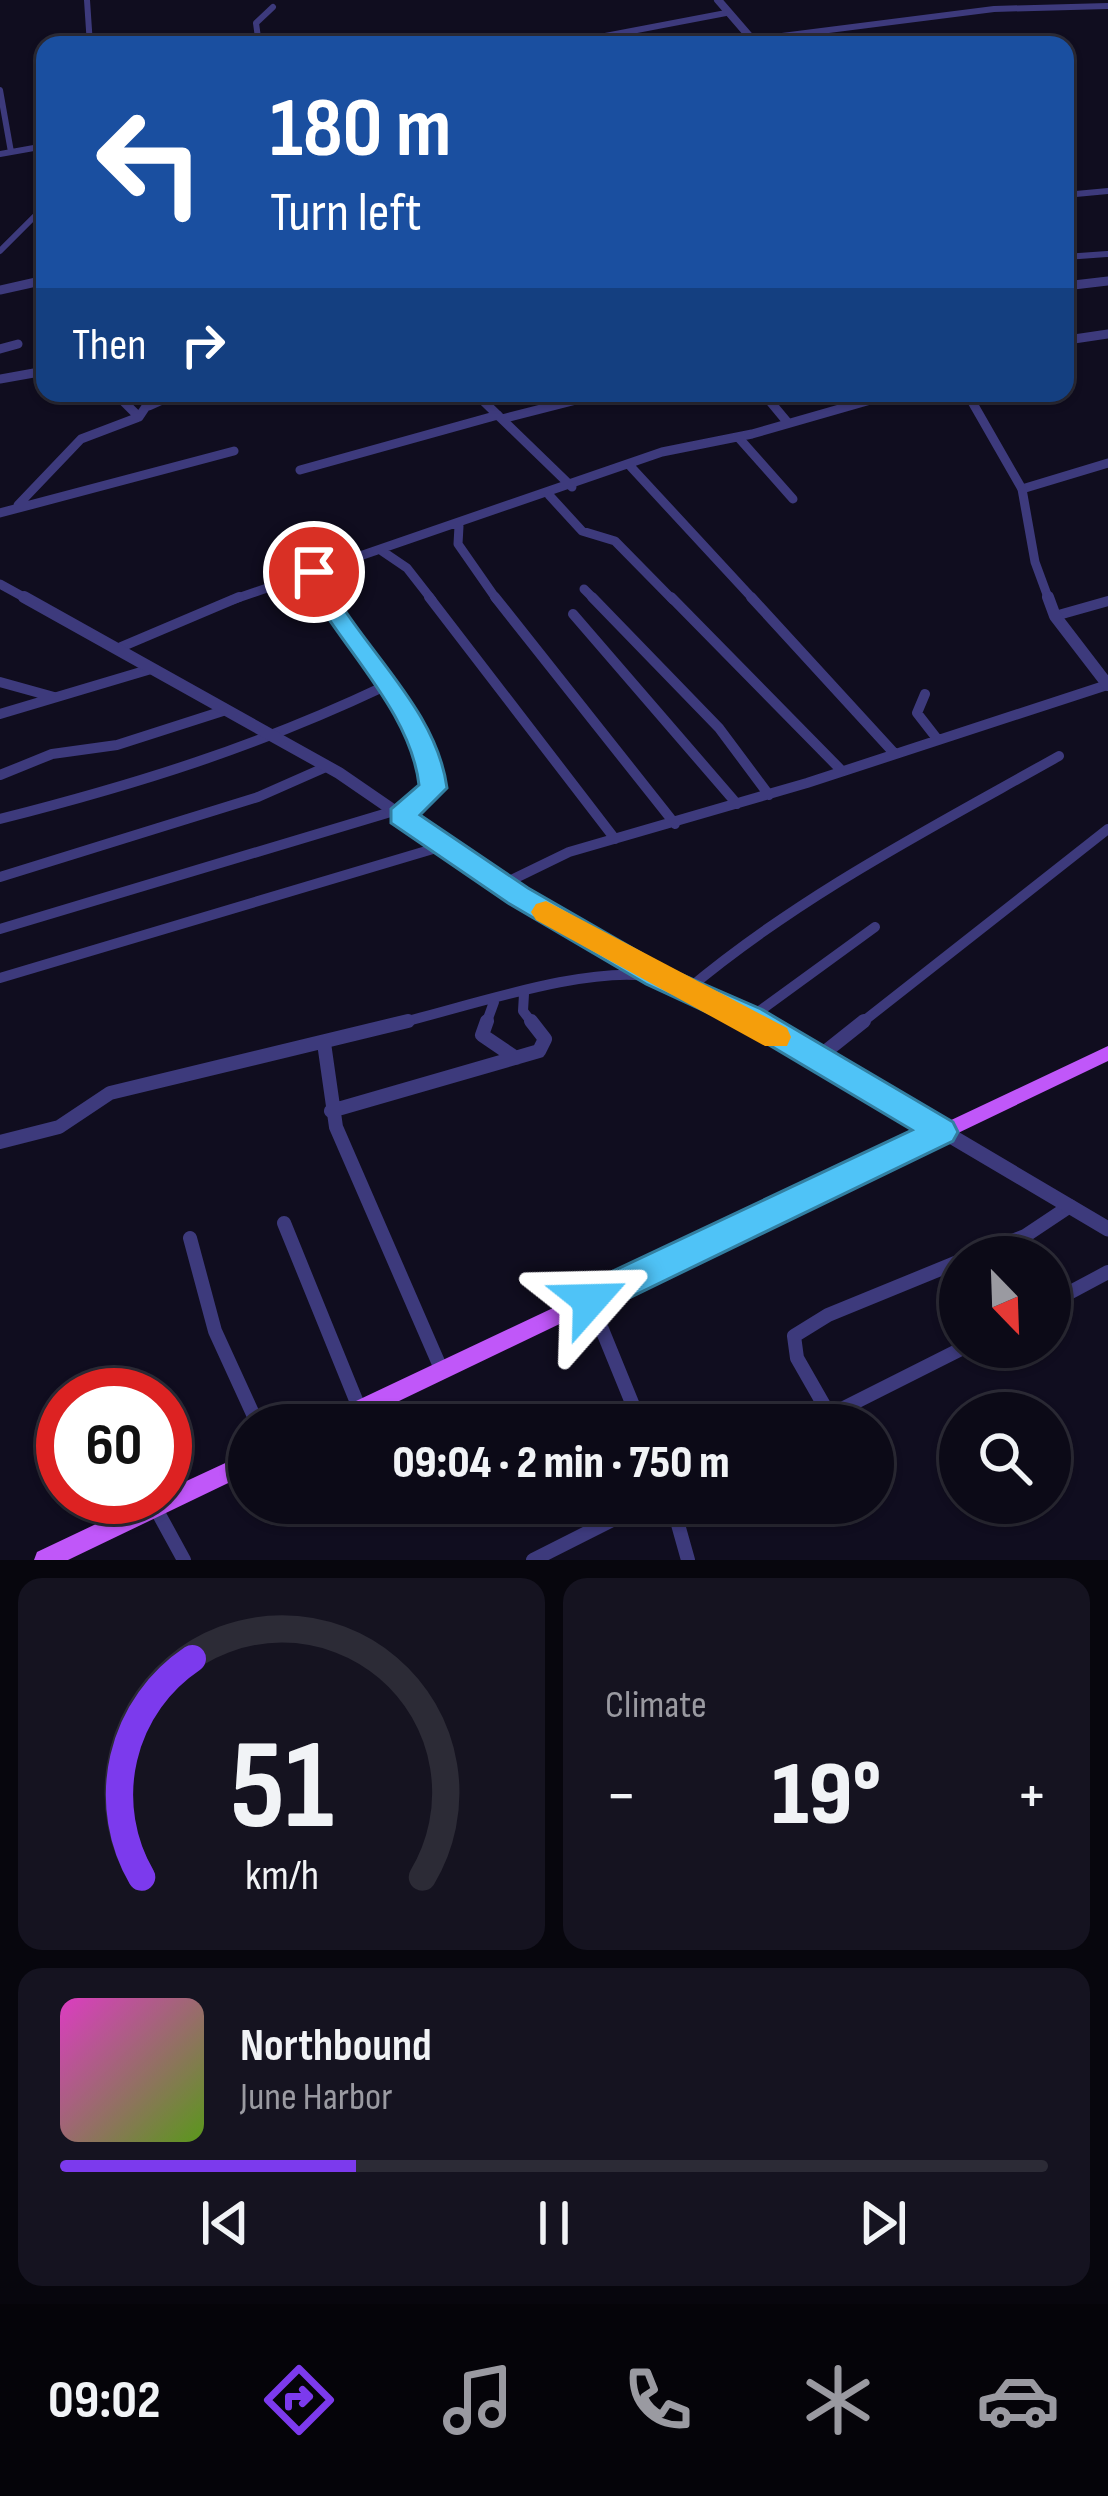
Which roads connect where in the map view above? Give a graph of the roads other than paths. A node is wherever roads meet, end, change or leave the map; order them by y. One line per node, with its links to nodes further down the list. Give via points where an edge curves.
1 (87, 0): 6 (street)
2 (718, 0): 5 (street)
3 (1108, 6): 10 (street, via 997,9)
4 (273, 7): 7 (street, via 256,22)
5 (726, 13): 8 (street); 9 (street)
6 (89, 36)
7 (258, 36)
8 (605, 36)
9 (748, 36)
10 (798, 36)
11 (0, 89): 13 (street)
12 (36, 148): 13 (street)
13 (11, 152): 14 (street)
14 (0, 154)
15 (1108, 191): 16 (street)
16 (1074, 194)
17 (36, 215): 18 (street)
18 (0, 251)
19 (1107, 254): 20 (street)
20 (1074, 256)
21 (1108, 281): 23 (street)
22 (36, 282): 24 (street)
23 (1074, 285)
24 (0, 290)
25 (1108, 334): 26 (street)
26 (1074, 339)
27 (18, 344): 28 (street)
28 (0, 349)
29 (36, 373): 30 (street)
30 (0, 379)
31 (124, 402): 40 (street)
32 (151, 402): 39 (street)
33 (158, 402): 39 (street)
34 (484, 402): 41 (street)
35 (566, 402): 41 (street)
36 (770, 402): 42 (street)
37 (863, 402): 42 (street)
38 (973, 402): 49 (street)
39 (149, 406): 40 (street)
40 (140, 417): 52 (street, via 81,439)
41 (500, 417): 47 (street); 48 (street)
42 (788, 423): 43 (street)
43 (738, 437): 46 (street, via 674,448); 51 (street)
44 (233, 452): 52 (street)
45 (1108, 463): 49 (street)
46 (631, 467): 48 (street); 75 (street)
47 (300, 470)
48 (572, 487): 50 (street)
49 (1022, 489): 61 (street)
50 (549, 495): 54 (street); 78 (street, via 582,531 615,541)
51 (793, 500)
52 (12, 509): 53 (street)
53 (0, 513)
54 (459, 526): 55 (street); 84 (street, via 470,566)
55 (382, 551): 56 (street); 86 (street, via 407,568)
56 (314, 572): 62 (street); 68 (street)
57 (0, 584): 62 (street)
58 (584, 589): 80 (street, via 719,728)
59 (1108, 601): 61 (street)
60 (573, 614): 81 (street)
61 (1055, 616): 64 (street)
62 (121, 647): 65 (street)
63 (1108, 658): 64 (street)
64 (1088, 664): 67 (street)
65 (151, 669): 70 (street); 71 (street)
66 (0, 682): 70 (street)
67 (1108, 685): 74 (street)
68 (385, 686): 73 (street); 82 (street, via 430,765 433,788)
69 (926, 694): 74 (street, via 917,713)
70 (57, 698): 72 (street)
71 (223, 711): 73 (street); 79 (street)
72 (0, 714)
73 (272, 739): 77 (street); 83 (street)
74 (938, 740): 75 (street)
75 (894, 753): 78 (street)
76 (1059, 756): 94 (street, via 831,885)
77 (326, 767): 82 (street); 88 (street, via 258,797)
78 (842, 771): 80 (street)
79 (0, 775)
80 (769, 795): 81 (street)
81 (737, 804): 84 (street)
82 (397, 813): 87 (street); 91 (street)
83 (0, 819)
84 (675, 824): 86 (street)
85 (1108, 829): 101 (street)
86 (615, 839): 89 (street, via 546,860)
87 (443, 846): 89 (street); 92 (street)
88 (0, 877)
89 (501, 885): 93 (street)
90 (874, 926): 97 (street)
91 (0, 928)
92 (0, 978)
93 (663, 979): 94 (street); 95 (street, via 608,973)
94 (687, 990): 97 (street)
95 (524, 994): 96 (street); 100 (street, via 524,1011 546,1043)
96 (494, 1002): 98 (street); 100 (street, via 482,1035)
97 (750, 1018): 101 (street)
98 (324, 1043): 102 (street); 104 (street, via 110,1093 59,1126)
99 (1108, 1053): 103 (main road)
100 (516, 1058): 102 (street)
101 (815, 1060): 103 (street)
102 (331, 1111): 115 (street)
103 (942, 1132): 105 (street); 113 (main road)
104 (0, 1142)
105 (1070, 1206): 107 (street); 108 (street)
106 (284, 1223): 117 (street)
107 (1108, 1229)
108 (1025, 1236)
109 (190, 1238): 116 (street, via 215,1331)
110 (939, 1270): 120 (street, via 794,1336)
111 (1108, 1272): 112 (street)
112 (1071, 1292)
113 (590, 1300): 115 (main road); 119 (street)
114 (939, 1360): 121 (street)
115 (442, 1371): 118 (main road)
116 (248, 1404)
117 (358, 1404)
118 (371, 1404)
119 (632, 1404)
120 (823, 1404)
121 (849, 1404)
122 (228, 1472): 123 (main road)
123 (192, 1490)
124 (121, 1524): 128 (main road)
125 (164, 1524): 129 (street)
126 (604, 1524): 130 (street)
127 (678, 1524): 131 (street)
128 (45, 1560)
129 (184, 1560)
130 (533, 1560)
131 (688, 1560)

